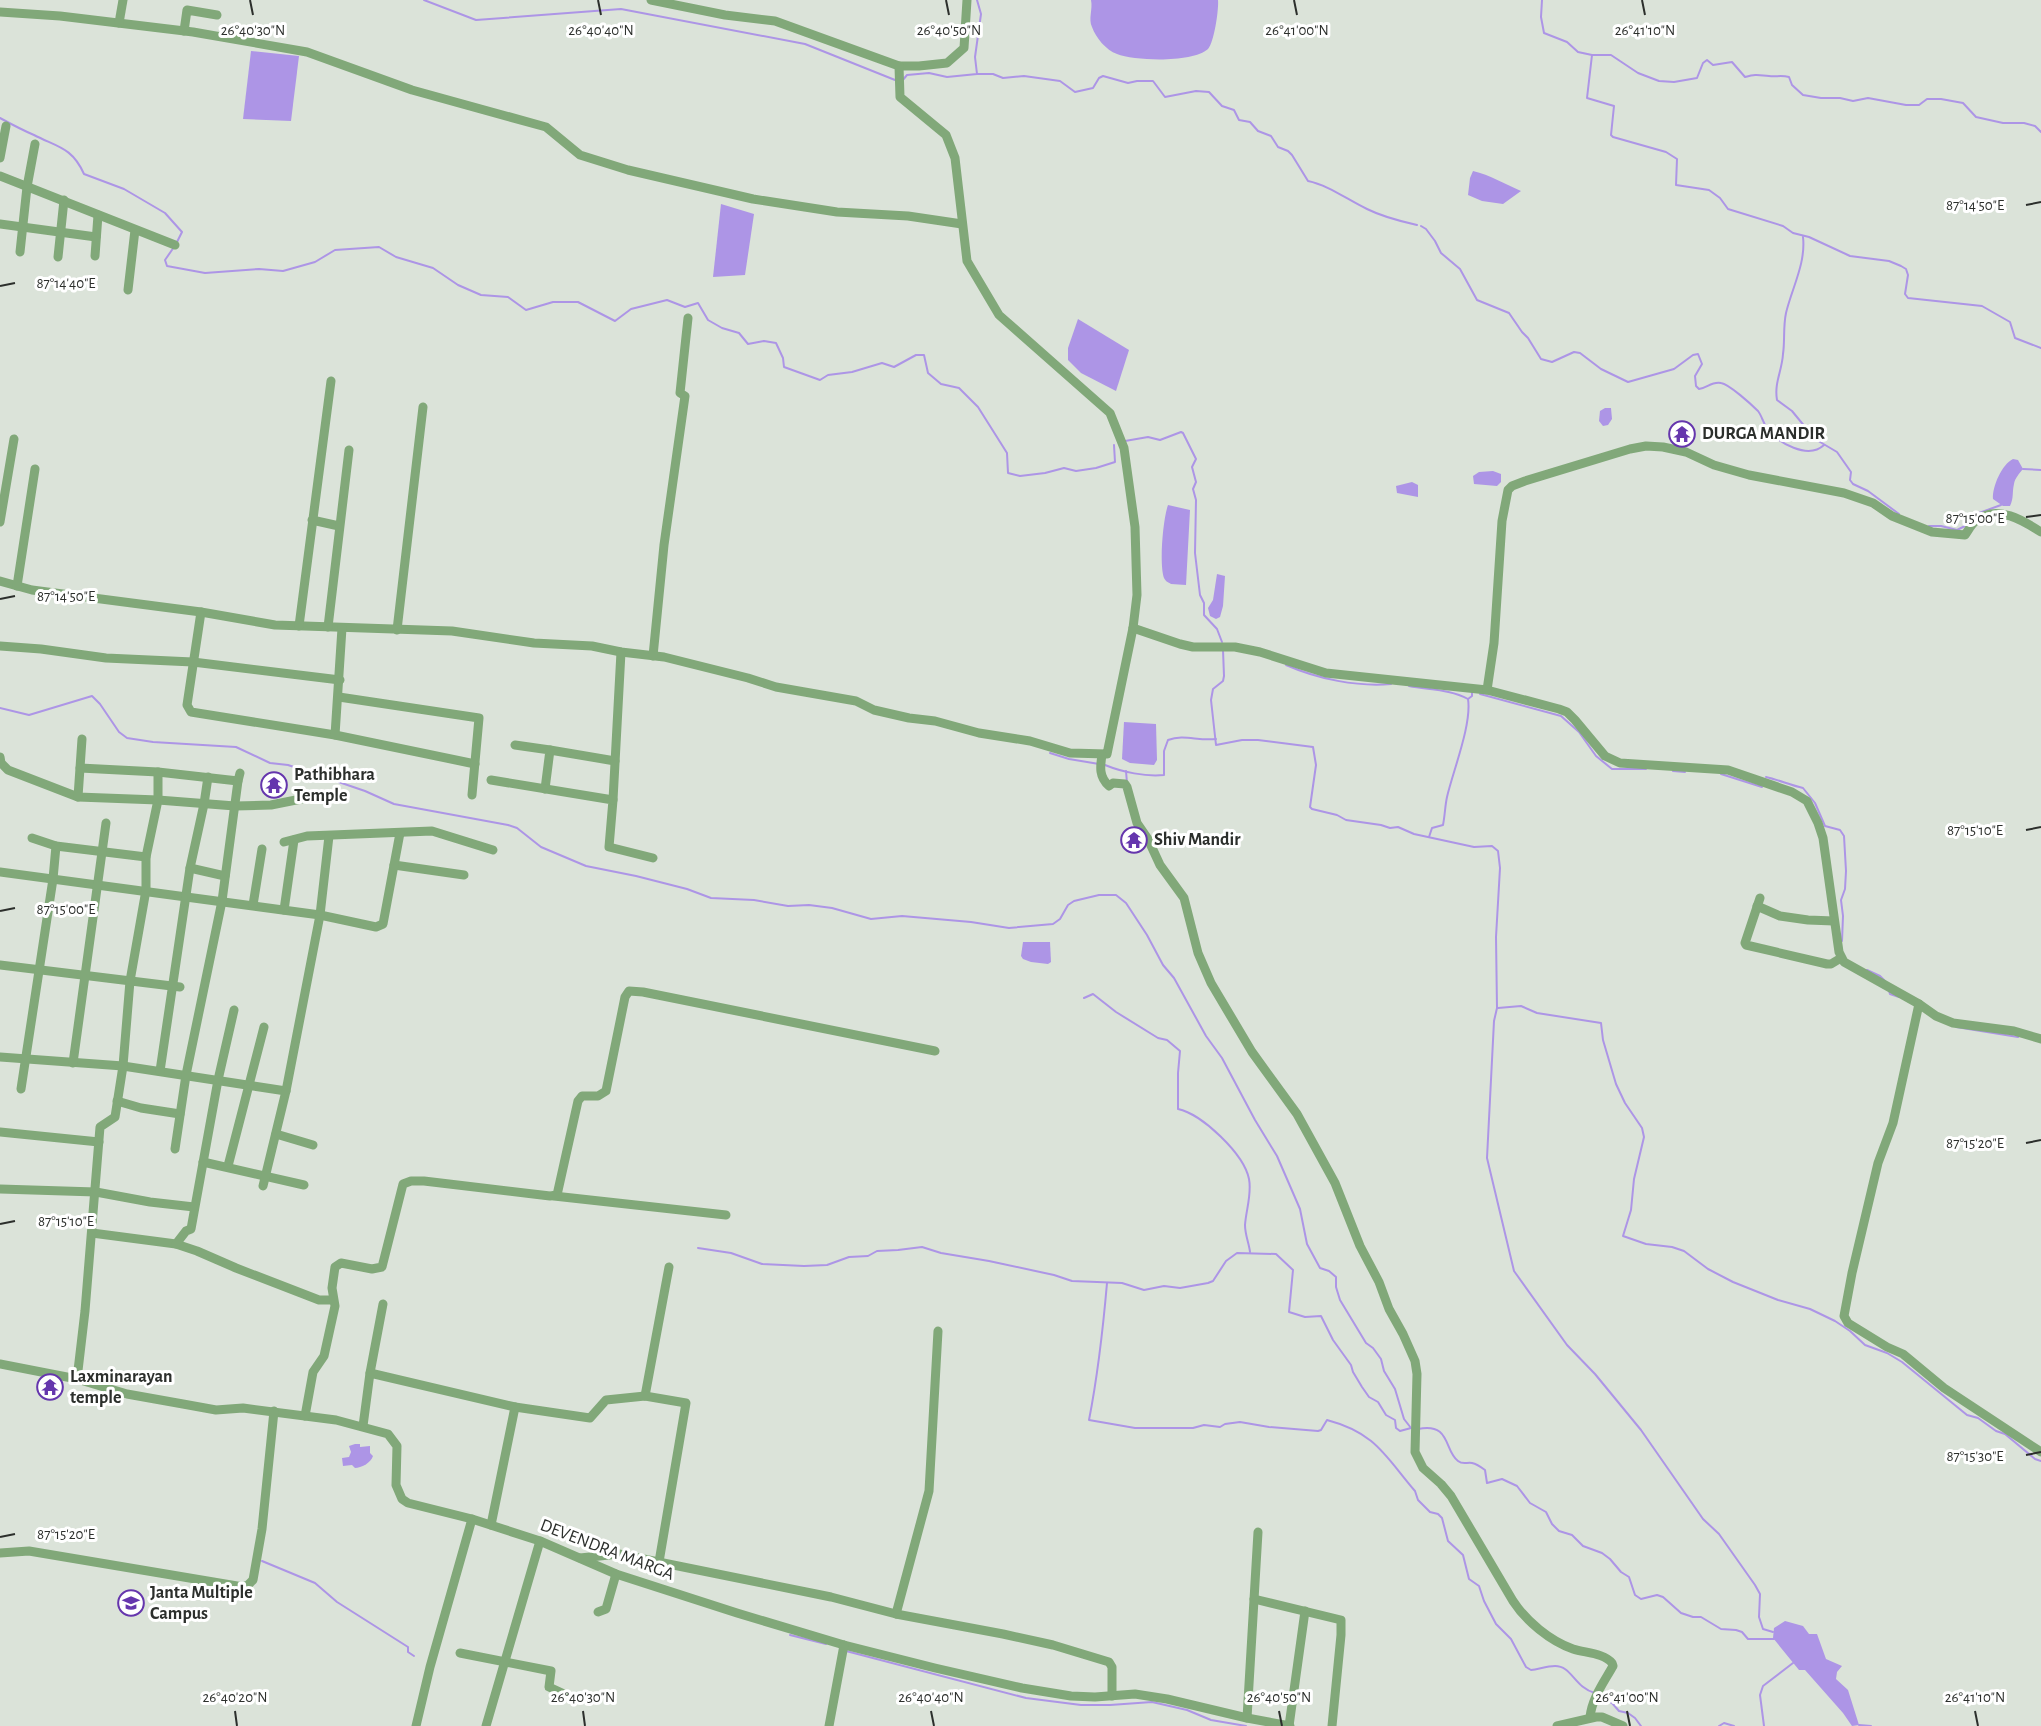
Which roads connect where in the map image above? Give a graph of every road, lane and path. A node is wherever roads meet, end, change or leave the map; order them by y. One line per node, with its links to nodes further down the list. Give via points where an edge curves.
1 (123, 0): 6 (street)
2 (651, 0): 8 (street, via 776,21)
3 (967, 0): 8 (street, via 964,48 946,63)
4 (0, 12): 6 (street)
5 (217, 15): 7 (street, via 187,10)
6 (119, 23): 7 (street)
7 (184, 31): 17 (street, via 307,52 412,90 546,128 580,155 628,170 753,200)
8 (899, 66): 17 (street, via 900,97 946,135 955,158)
9 (6, 126): 11 (street)
10 (35, 144): 13 (street)
11 (0, 158)
12 (0, 177): 13 (street)
13 (27, 187): 14 (street); 18 (street)
14 (64, 200): 15 (street); 20 (street)
15 (98, 215): 19 (street); 21 (street)
16 (0, 224): 18 (street)
17 (962, 224): 43 (street, via 967,261 999,315 1110,413 1124,448 1134,517 1137,595)
18 (23, 227): 20 (street); 23 (street)
19 (135, 230): 22 (street); 26 (street)
20 (60, 233): 21 (street); 25 (street)
21 (96, 237): 24 (street)
22 (175, 246)
23 (21, 252)
24 (95, 256)
25 (58, 257)
26 (128, 290)
27 (688, 318): 47 (street, via 680,393 685,396)
28 (331, 381): 33 (street)
29 (423, 406): 44 (street)
30 (14, 439): 34 (street)
31 (349, 450): 35 (street)
32 (35, 469): 38 (street)
33 (312, 519): 35 (street); 40 (street)
34 (0, 522)
35 (339, 526): 41 (street)
36 (2041, 532): 50 (street, via 2014,516 1999,514 1977,520 1965,535 1932,532 1851,495 1749,474 1663,447 1630,449 1512,486 1505,500)
37 (0, 581): 38 (street)
38 (17, 586): 39 (street)
39 (201, 612): 40 (street); 48 (street)
40 (299, 626): 41 (street)
41 (328, 627): 42 (street)
42 (342, 628): 44 (street); 49 (street)
43 (1133, 628): 50 (street, via 1193,647 1235,647 1260,652 1326,673); 58 (street, via 1107,753)
44 (397, 630): 46 (street, via 452,632)
45 (0, 646): 48 (street, via 106,658)
46 (621, 652): 47 (street); 57 (street)
47 (653, 656): 58 (street, via 789,690 856,701 874,710 909,718 1030,741)
48 (193, 662): 49 (street); 52 (street, via 187,705 191,712)
49 (340, 680): 51 (street)
50 (1487, 690): 95 (street, via 1568,712 1605,756 1620,763 1728,771 1799,795 1813,811 1823,838)
51 (339, 698): 52 (street); 59 (street, via 479,718)
52 (335, 735): 59 (street)
53 (82, 739): 60 (street)
54 (515, 745): 55 (street)
55 (550, 750): 57 (street); 64 (street)
56 (0, 757): 66 (street, via 8,770)
57 (615, 760): 69 (street)
58 (1102, 761): 167 (street, via 1102,776 1109,786 1125,784 1137,823 1184,898 1198,953 1211,983 1252,1052 1301,1122 1335,1183 1360,1246 1415,1361 1417,1459 1451,1496 1524,1616 1570,1648 1612,1663)
59 (475, 764): 65 (street)
60 (80, 768): 61 (street); 66 (street)
61 (158, 772): 62 (street); 68 (street)
62 (208, 777): 70 (street); 71 (street, via 239,777)
63 (491, 780): 64 (street)
64 (545, 789): 69 (street)
65 (471, 795)
66 (78, 797): 68 (street)
67 (306, 798): 71 (street, via 271,805)
68 (158, 800): 70 (street); 80 (street)
69 (613, 800): 81 (street, via 609,847)
70 (204, 804): 71 (street); 83 (street)
71 (235, 806): 86 (street)
72 (106, 823): 79 (street)
73 (400, 833): 74 (street); 78 (street, via 432,831); 82 (street)
74 (329, 836): 93 (street, via 289,841); 94 (street)
75 (32, 838): 76 (street)
76 (56, 846): 79 (street); 87 (street)
77 (262, 849): 92 (street)
78 (493, 850)
79 (103, 851): 80 (street); 88 (street)
80 (146, 857): 89 (street)
81 (653, 858)
82 (394, 865): 85 (street); 94 (street, via 381,926)
83 (190, 868): 86 (street); 90 (street)
84 (0, 872): 87 (street)
85 (464, 875)
86 (225, 876): 91 (street)
87 (53, 879): 88 (street); 98 (street)
88 (99, 884): 89 (street); 99 (street)
89 (146, 890): 90 (street); 100 (street)
90 (187, 897): 91 (street); 101 (street)
91 (222, 901): 92 (street); 112 (street)
92 (253, 905): 93 (street)
93 (284, 910): 94 (street)
94 (320, 915): 116 (street)
95 (1834, 921): 96 (street); 96 (street, via 1780,916 1759,902 1744,943 1827,964)
96 (1841, 958): 102 (street)
97 (0, 965): 98 (street)
98 (40, 971): 99 (street); 108 (street)
99 (84, 976): 100 (street); 109 (street)
100 (130, 981): 101 (street); 110 (street)
101 (176, 986): 111 (street)
102 (1919, 1004): 105 (street, via 1953,1023 2014,1031); 149 (street, via 1844,1316 1848,1323 1903,1354 1944,1388)
103 (234, 1010): 113 (street)
104 (264, 1027): 114 (street)
105 (2041, 1039)
106 (935, 1051): 131 (street, via 629,991 606,1091 598,1096 582,1096 578,1101 560,1191)
107 (0, 1057): 108 (street)
108 (26, 1059): 109 (street); 115 (street)
109 (73, 1063): 110 (street)
110 (123, 1066): 111 (street); 117 (street)
111 (160, 1071): 112 (street)
112 (186, 1075): 113 (street); 118 (street)
113 (218, 1080): 114 (street); 124 (street)
114 (248, 1085): 116 (street); 125 (street)
115 (21, 1089)
116 (286, 1091): 120 (street)
117 (117, 1101): 118 (street); 121 (street, via 115,1117 100,1127)
118 (180, 1114): 123 (street)
119 (0, 1132): 121 (street)
120 (276, 1134): 122 (street); 126 (street)
121 (99, 1142): 130 (street)
122 (312, 1145)
123 (175, 1149)
124 (202, 1162): 125 (street); 132 (street)
125 (228, 1166): 126 (street)
126 (265, 1174): 127 (street); 128 (street)
127 (304, 1185)
128 (263, 1186)
129 (0, 1189): 130 (street)
130 (96, 1192): 132 (street); 134 (street)
131 (554, 1196): 133 (street); 137 (street, via 407,1182 402,1186 382,1267 337,1264 332,1281)
132 (194, 1207): 135 (street, via 191,1229)
133 (726, 1215)
134 (92, 1233): 135 (street); 143 (street)
135 (176, 1244): 137 (street, via 319,1300)
136 (669, 1267): 144 (street)
137 (333, 1300): 147 (street, via 324,1356 313,1372)
138 (383, 1304): 142 (street)
139 (938, 1331): 161 (street, via 928,1491)
140 (0, 1364): 141 (street); 143 (street, DEVENDRA MARGA)
141 (0, 1371)
142 (370, 1373): 145 (street); 148 (street)
143 (77, 1378): 146 (street, DEVENDRA MARGA, via 127,1394 216,1410)
144 (645, 1396): 145 (street, via 606,1400 590,1418); 156 (street, via 686,1403)
145 (515, 1407): 151 (street)
146 (274, 1411): 147 (street, DEVENDRA MARGA); 154 (street, via 262,1529 248,1585 29,1551)
147 (305, 1416): 148 (street, DEVENDRA MARGA)
148 (363, 1426): 150 (street, DEVENDRA MARGA, via 388,1434 397,1446 396,1485 402,1499)
149 (2041, 1452)
150 (472, 1519): 151 (street, DEVENDRA MARGA); 169 (street)
151 (491, 1525): 153 (street, DEVENDRA MARGA)
152 (1258, 1532): 158 (street)
153 (540, 1541): 155 (street, DEVENDRA MARGA); 164 (street)
154 (0, 1553)
155 (580, 1558): 156 (street, via 619,1554); 157 (street, DEVENDRA MARGA)
156 (659, 1562): 161 (street)
157 (616, 1574): 160 (street, via 606,1609); 162 (street, DEVENDRA MARGA)
158 (1254, 1599): 159 (street); 168 (street)
159 (1305, 1611): 172 (street); 173 (street, via 1342,1622)
160 (598, 1612)
161 (896, 1614): 165 (street, via 1003,1634 1107,1660 1112,1667)
162 (844, 1645): 165 (street, DEVENDRA MARGA, via 1022,1688 1071,1696); 171 (street)
163 (460, 1653): 164 (street)
164 (505, 1661): 166 (street, via 551,1671 549,1687); 170 (street)
165 (1112, 1696): 168 (street, DEVENDRA MARGA, via 1135,1694 1167,1699)
166 (576, 1699)
167 (1590, 1717): 174 (street); 175 (street, via 1602,1717)
168 (1246, 1718): 172 (street, DEVENDRA MARGA)
169 (416, 1726)
170 (486, 1726)
171 (829, 1726)
172 (1290, 1726)
173 (1332, 1726)
174 (1557, 1726)
175 (1623, 1726)

